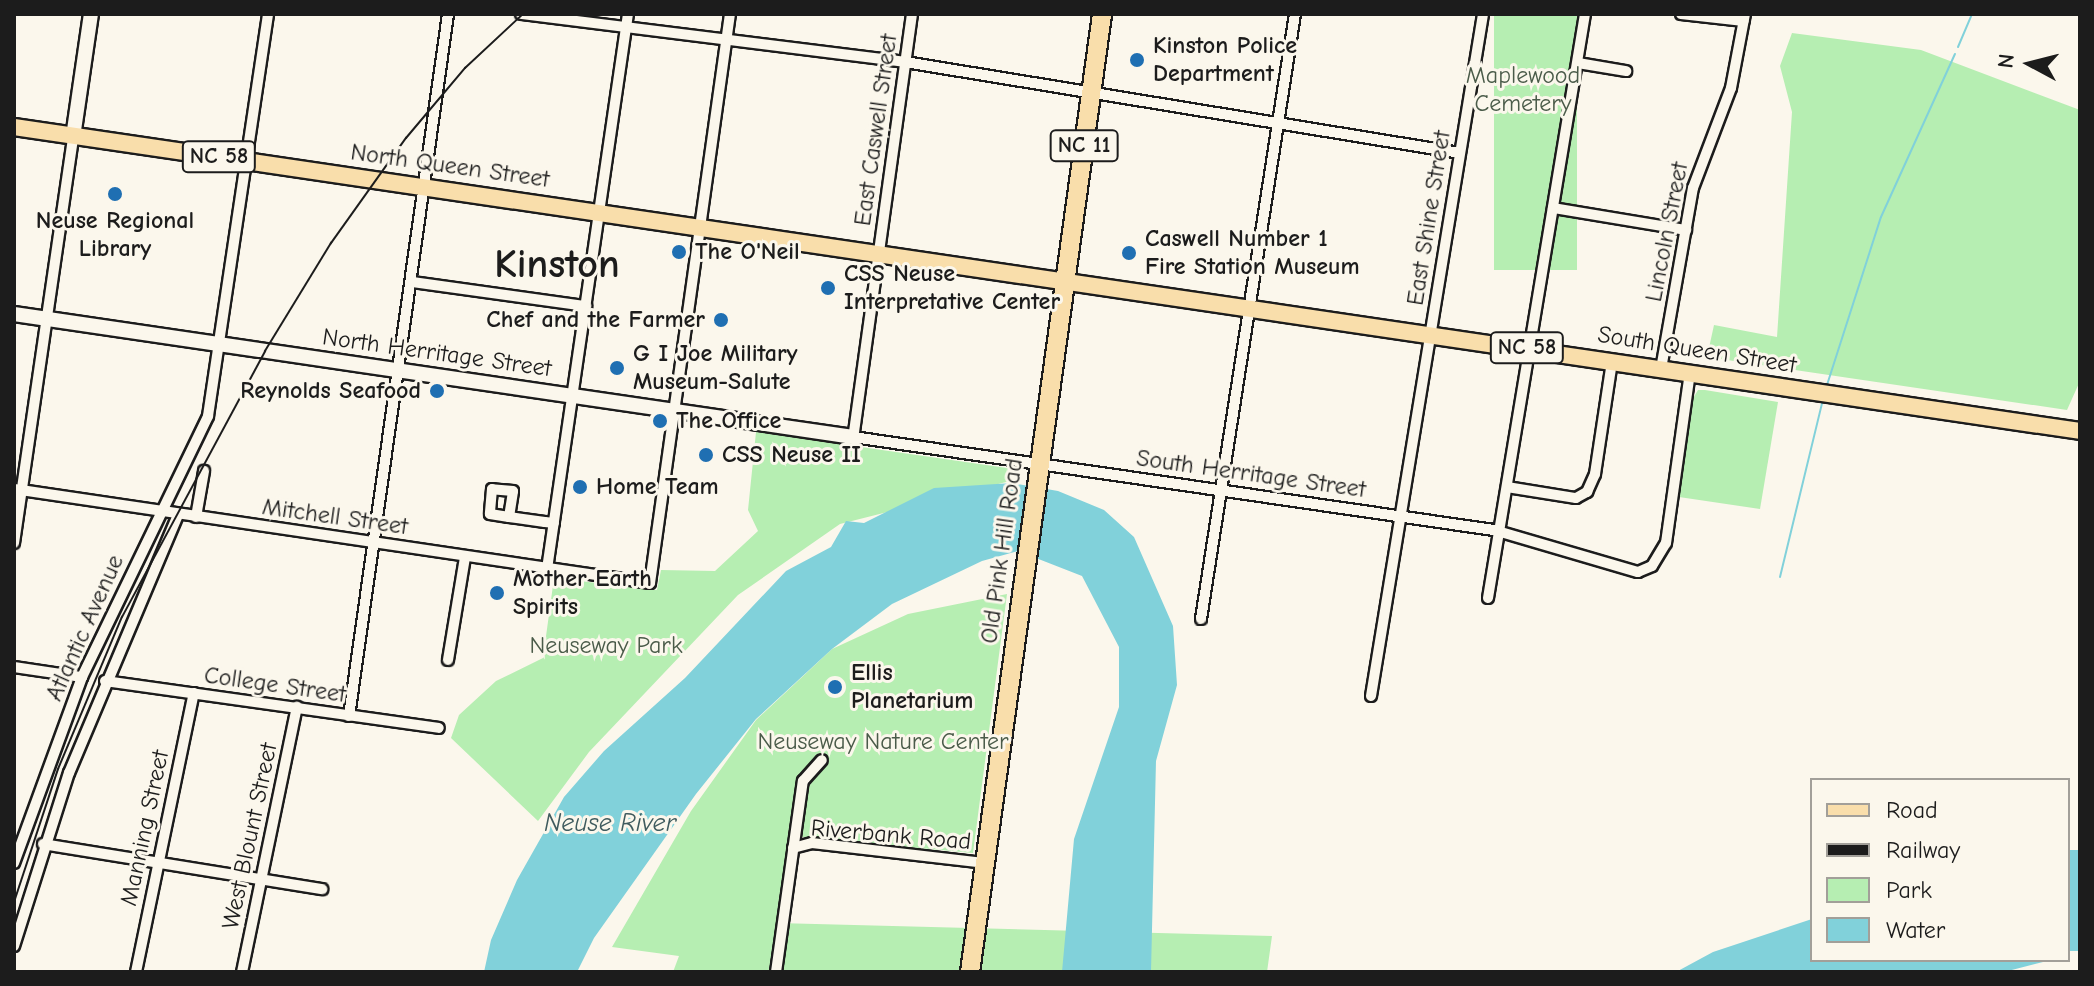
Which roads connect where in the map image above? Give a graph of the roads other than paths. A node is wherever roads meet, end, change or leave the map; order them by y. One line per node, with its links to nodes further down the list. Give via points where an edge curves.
1 (91, 14): 22 (street)
2 (268, 14): 24 (street, Atlantic Avenue)
3 (448, 14): 25 (street)
4 (521, 14): 14 (street)
5 (628, 14): 14 (street)
6 (730, 14): 15 (street)
7 (912, 14): 16 (street, East Caswell Street)
8 (1102, 14): 19 (highway, NC 11)
9 (1295, 14): 20 (street)
10 (1483, 14): 23 (street, East Shine Street)
11 (1585, 14): 17 (street)
12 (1681, 14): 13 (street)
13 (1745, 18): 29 (street, Lincoln Street, via 1731,88 1698,171)
14 (626, 27): 15 (street); 27 (street)
15 (726, 40): 16 (street); 28 (street)
16 (905, 62): 19 (street); 30 (street, East Caswell Street)
17 (1578, 63): 18 (street); 26 (street)
18 (1626, 71)
19 (1092, 91): 20 (street); 31 (highway, NC 11)
20 (1279, 121): 23 (street); 34 (street)
21 (14, 127): 22 (main road, North Queen Street / NC 58)
22 (73, 137): 24 (main road, North Queen Street / NC 58); 36 (street)
23 (1460, 153): 37 (street, East Shine Street)
24 (247, 161): 25 (main road, North Queen Street / NC 58); 38 (street, Atlantic Avenue)
25 (425, 186): 27 (main road, North Queen Street / NC 58); 32 (street)
26 (1553, 208): 29 (street); 39 (street)
27 (599, 211): 28 (main road, North Queen Street / NC 58); 33 (street)
28 (700, 225): 30 (main road, North Queen Street / NC 58); 45 (street)
29 (1686, 230): 41 (street, Lincoln Street)
30 (880, 251): 31 (main road, South Queen Street / NC 58); 47 (street, East Caswell Street)
31 (1066, 279): 34 (main road, South Queen Street / NC 58); 48 (highway, Old Pink Hill Road / NC 11)
32 (412, 282): 33 (street); 42 (street)
33 (586, 306): 44 (street)
34 (1249, 306): 37 (main road, South Queen Street / NC 58); 52 (street)
35 (14, 314): 36 (street, North Herritage Street)
36 (47, 319): 38 (street, North Herritage Street); 51 (street)
37 (1430, 334): 39 (main road, South Queen Street / NC 58); 55 (street, East Shine Street)
38 (219, 344): 42 (street, North Herritage Street); 53 (street, Atlantic Avenue, via 208,416)
39 (1530, 349): 40 (main road, South Queen Street / NC 58); 50 (street)
40 (1612, 361): 41 (main road, South Queen Street / NC 58); 50 (street, via 1595,474 1587,492 1576,498)
41 (1661, 369): 43 (main road, South Queen Street / NC 58)
42 (400, 370): 44 (street, North Herritage Street); 60 (street)
43 (1690, 373): 46 (main road, South Queen Street / NC 58); 59 (street, South Herritage Street, via 1666,543 1652,566 1638,572)
44 (573, 395): 45 (street, North Herritage Street); 58 (street)
45 (675, 410): 47 (street, North Herritage Street); 63 (street, Mitchell Street, via 650,583)
46 (2080, 431)
47 (853, 437): 48 (street, South Herritage Street)
48 (1038, 468): 52 (street, South Herritage Street); 81 (highway, Old Pink Hill Road / NC 11)
49 (204, 471): 56 (street)
50 (1507, 487): 59 (street)
51 (18, 490): 53 (street, Mitchell Street); 61 (street)
52 (1221, 490): 55 (street, South Herritage Street); 65 (street)
53 (160, 512): 54 (street, Mitchell Street); 68 (street, Atlantic Avenue)
54 (178, 515): 56 (street, Mitchell Street); 69 (street, Atlantic Avenue)
55 (1400, 516): 59 (street, South Herritage Street); 71 (street, East Shine Street)
56 (196, 517): 60 (street, Mitchell Street)
57 (509, 517): 58 (street)
58 (554, 523): 63 (street)
59 (1499, 532): 64 (street)
60 (373, 542): 62 (street, Mitchell Street); 73 (street)
61 (14, 543)
62 (465, 557): 63 (street, Mitchell Street); 66 (street)
63 (547, 569)
64 (1488, 598)
65 (1201, 619)
66 (448, 660)
67 (14, 667): 68 (street)
68 (82, 677): 76 (street, Atlantic Avenue)
69 (105, 681): 70 (street, College Street); 77 (street, Atlantic Avenue)
70 (194, 693): 72 (street, College Street); 80 (street, Manning Street)
71 (1371, 696)
72 (297, 707): 73 (street, College Street); 82 (street, West Blount Street)
73 (349, 716): 74 (street, College Street)
74 (439, 728)
75 (822, 760): 78 (street, via 803,781)
76 (17, 840): 79 (street, Atlantic Avenue)
77 (43, 844): 80 (street); 84 (street, Atlantic Avenue)
78 (793, 848): 81 (street, Riverbank Road, via 812,843); 87 (street)
79 (14, 863)
80 (158, 863): 82 (street); 85 (street, Manning Street)
81 (986, 863): 88 (highway, Old Pink Hill Road / NC 11)
82 (261, 879): 83 (street); 86 (street, West Blount Street)
83 (322, 889)
84 (14, 946)
85 (136, 972)
86 (242, 972)
87 (776, 972)
88 (970, 972)

